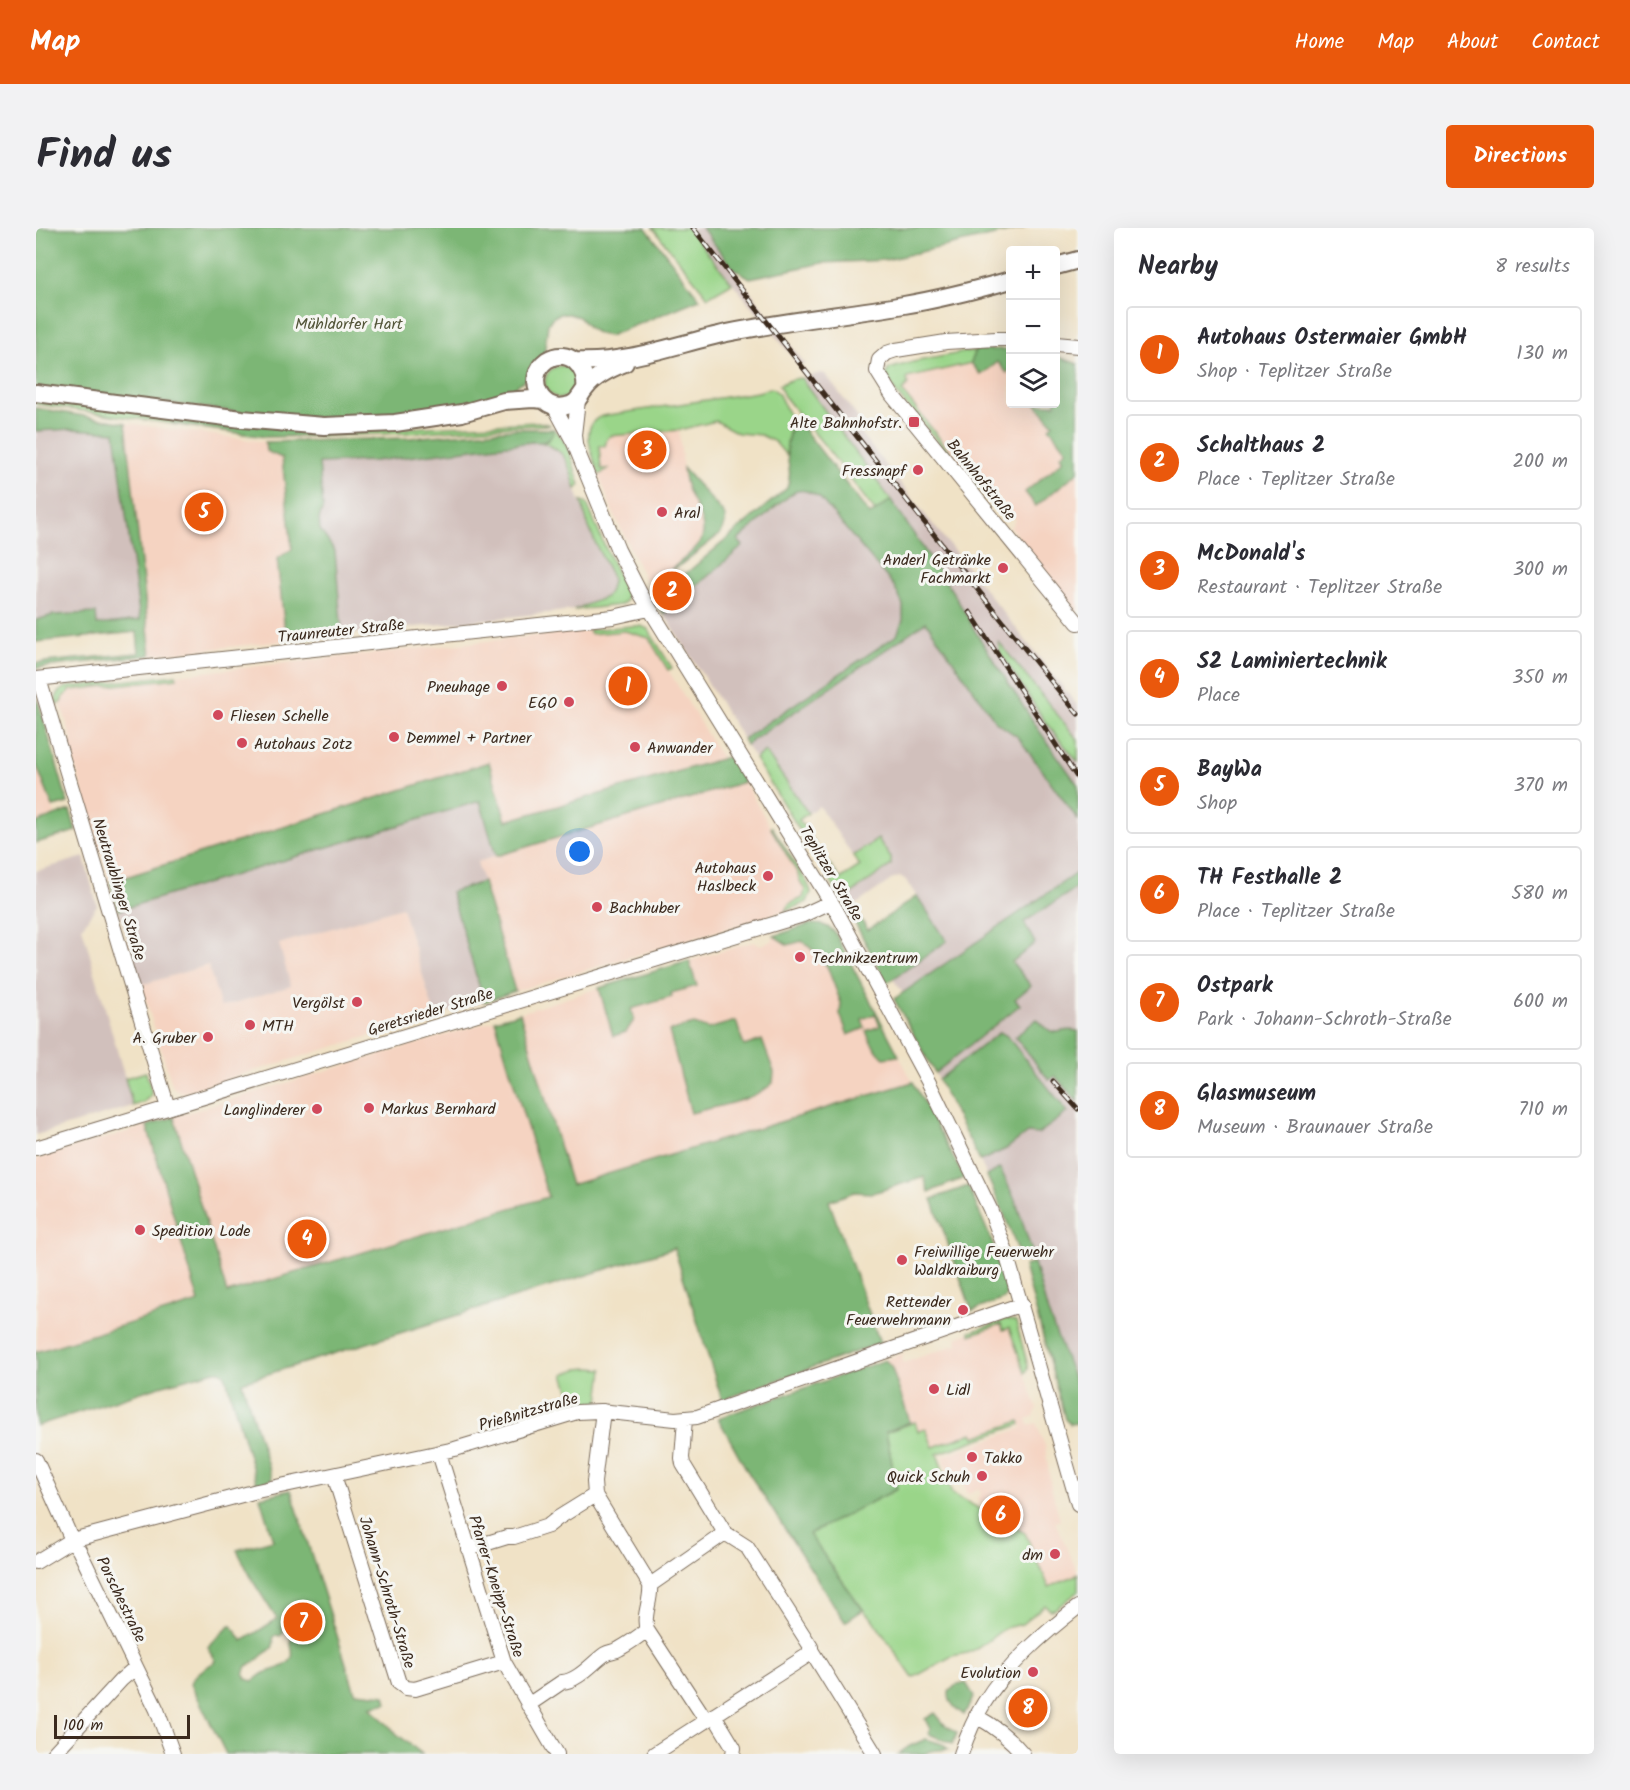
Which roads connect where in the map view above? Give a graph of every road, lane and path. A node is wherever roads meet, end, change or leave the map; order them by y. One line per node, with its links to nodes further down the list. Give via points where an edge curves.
1 (1078, 260): 2 (main road)
2 (1060, 265)
3 (1006, 281): 7 (main road, via 904,305 726,334)
4 (1006, 339): 16 (street, Bahnhofstraße, via 896,350 881,357 877,371)
5 (1060, 344): 6 (street)
6 (1078, 346)
7 (643, 355): 8 (main road); 11 (main road, via 611,368)
8 (575, 361): 9 (main road, via 564,356 552,358 542,365); 11 (main road, via 586,382)
9 (536, 377): 12 (main road); 13 (main road, via 536,387)
10 (36, 393): 12 (main road, via 324,426 395,423 462,413)
11 (582, 394): 13 (main road, via 569,405); 14 (street, Teplitzer Straße, via 574,435)
12 (504, 401): 13 (main road, via 534,399)
13 (549, 403): 14 (street, Teplitzer Straße)
14 (576, 448): 15 (street, Teplitzer Straße, via 618,550)
15 (649, 609): 17 (street, Traunreuter Straße, via 613,617); 18 (street, Teplitzer Straße)
16 (1078, 624)
17 (38, 679): 19 (street, Neutraublinger Straße)
18 (831, 902): 19 (street, Geretsrieder Straße, via 804,915); 21 (street, Teplitzer Straße, via 976,1178 998,1227)
19 (168, 1108): 20 (street, Geretsrieder Straße)
20 (36, 1148)
21 (1022, 1304): 23 (street, Prießnitzstraße); 28 (street, Teplitzer Straße)
22 (603, 1411): 23 (street, Prießnitzstraße); 24 (street, Prießnitzstraße, via 577,1412); 27 (street)
23 (685, 1419): 29 (street, via 682,1461)
24 (439, 1453): 26 (street, Prießnitzstraße); 31 (street, Pfarrer-Kneipp-Straße)
25 (36, 1460): 30 (street, Porschestraße)
26 (334, 1474): 30 (street, Prießnitzstraße); 37 (street, Johann-Schroth-Straße, via 399,1683 415,1689)
27 (595, 1495): 31 (street, via 548,1526); 33 (street)
28 (1078, 1504)
29 (726, 1533): 33 (street); 36 (street, via 747,1546)
30 (72, 1540): 32 (street, Prießnitzstraße); 38 (street, Porschestraße)
31 (468, 1548): 37 (street, Pfarrer-Kneipp-Straße)
32 (36, 1562)
33 (650, 1585): 35 (street)
34 (1078, 1607): 40 (street, via 1018,1660)
35 (647, 1630): 39 (street); 41 (street)
36 (811, 1648): 41 (street, via 808,1654); 47 (street)
37 (504, 1662): 39 (street, Pfarrer-Kneipp-Straße)
38 (136, 1667): 42 (street); 43 (street, Porschestraße)
39 (528, 1705): 44 (street, Pfarrer-Kneipp-Straße)
40 (976, 1716): 48 (street); 49 (street, via 992,1725)
41 (710, 1718): 45 (street); 46 (street, via 734,1748)
42 (53, 1754)
43 (173, 1754)
44 (557, 1754)
45 (654, 1754)
46 (733, 1754)
47 (875, 1754)
48 (961, 1754)
49 (1023, 1754)

